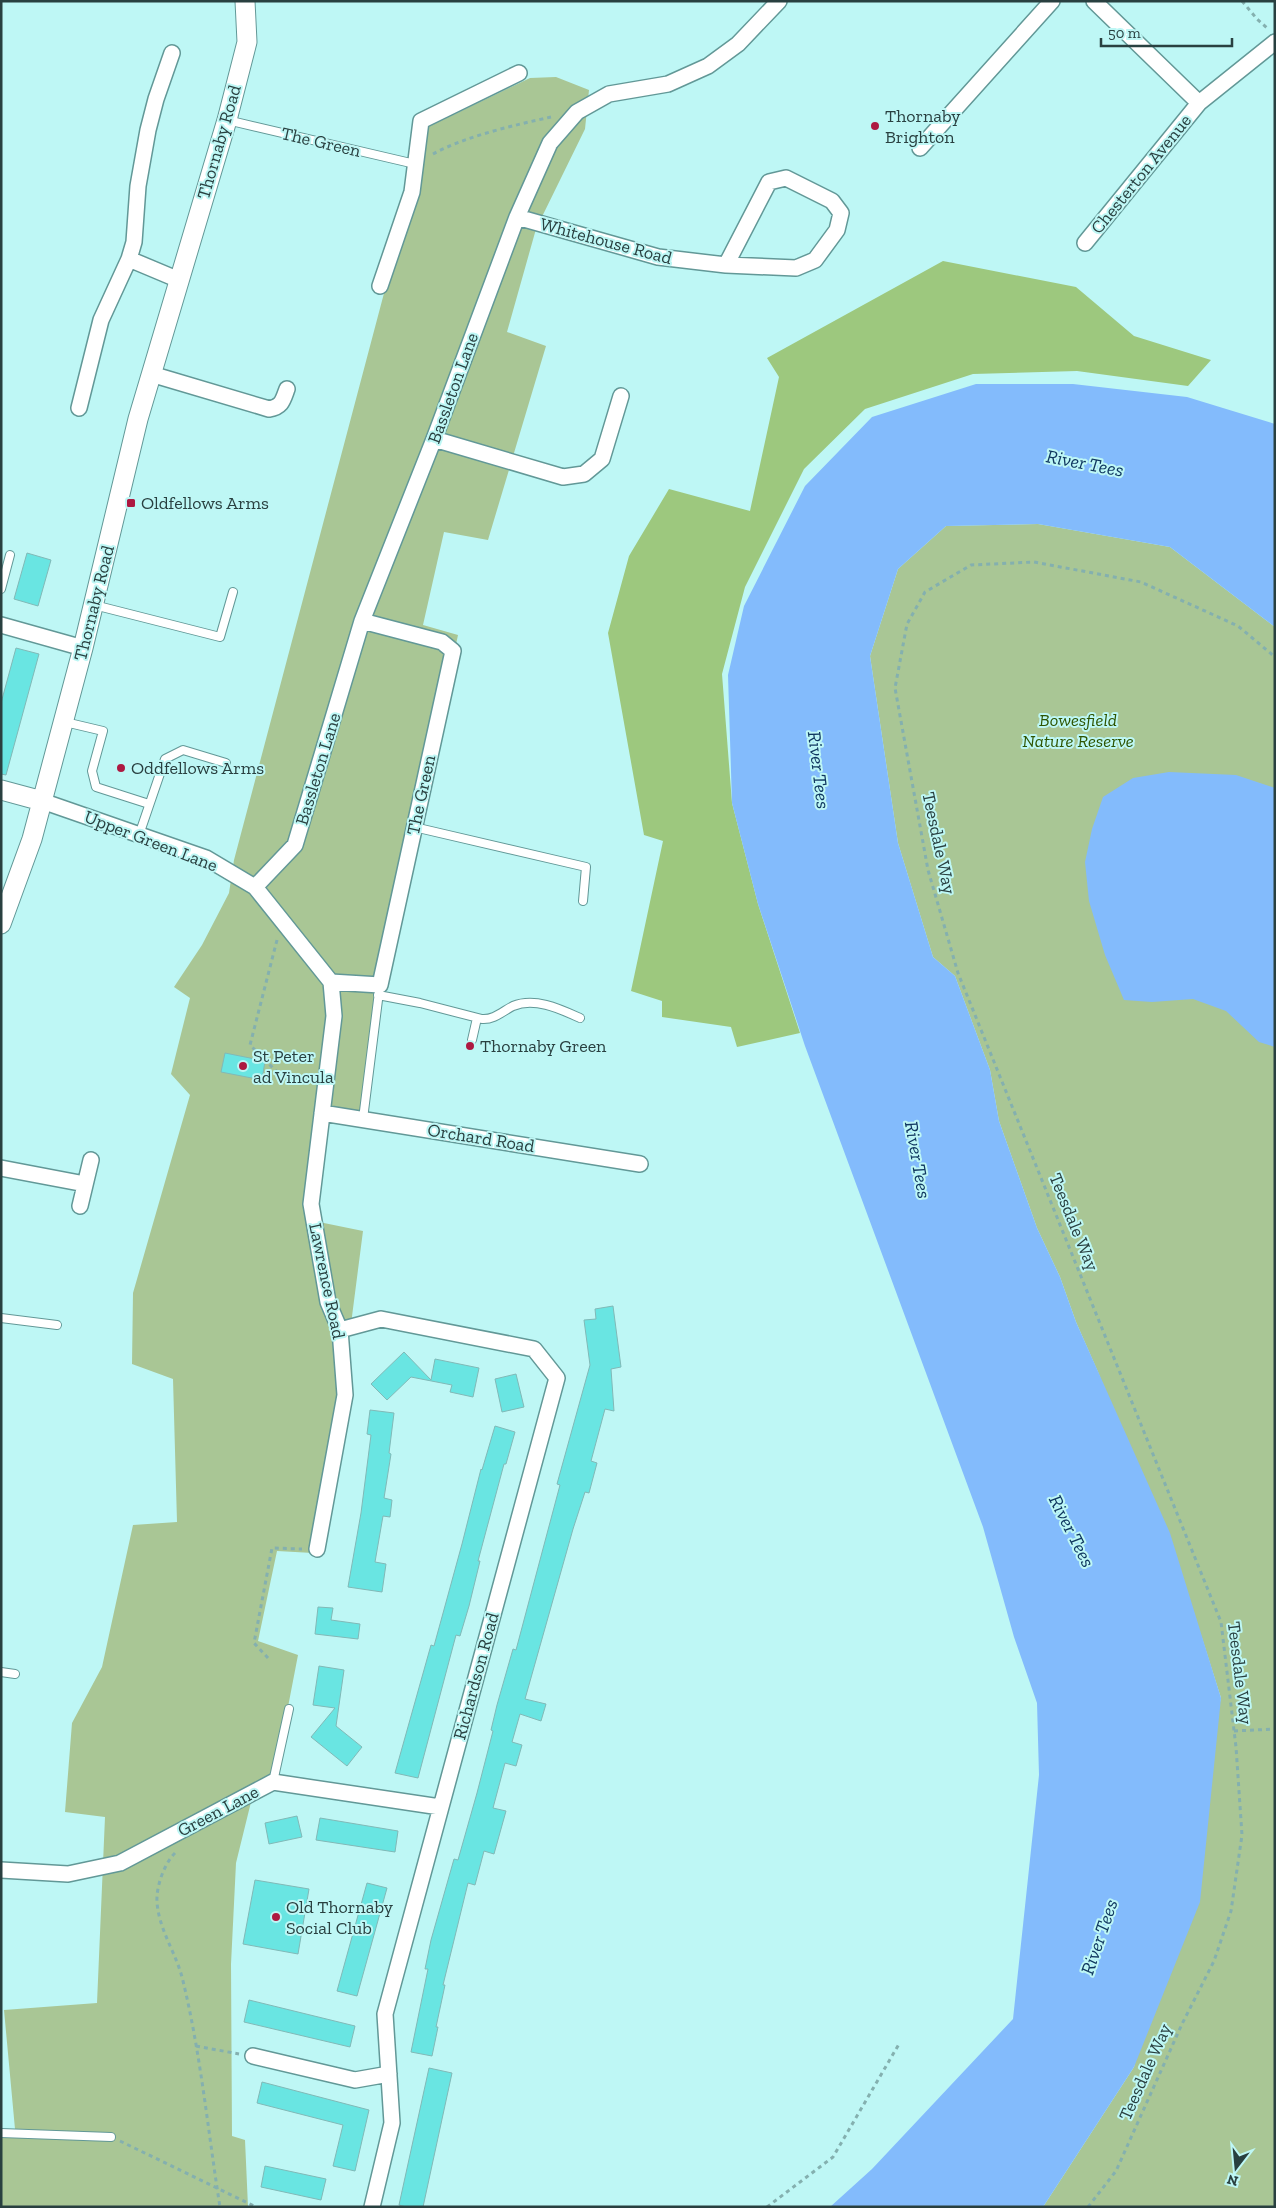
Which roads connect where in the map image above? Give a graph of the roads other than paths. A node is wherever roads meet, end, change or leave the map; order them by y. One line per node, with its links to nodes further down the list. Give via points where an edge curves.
1 (246, 1): 9 (street, Thornaby Road, via 247,42)
2 (779, 1): 12 (street, Bassleton Lane, via 738,44 708,66 668,84 609,94 576,112 550,143)
3 (1052, 1): 10 (street)
4 (1094, 1): 8 (street, Chesterton Avenue)
5 (1274, 42): 8 (street)
6 (172, 53): 14 (street, via 147,138)
7 (519, 73): 11 (street, via 421,121)
8 (1199, 103): 13 (street, Chesterton Avenue)
9 (226, 120): 11 (lane, The Green); 16 (street, Thornaby Road)
10 (920, 148)
11 (414, 164): 17 (street, via 412,192)
12 (516, 217): 15 (street, Whitehouse Road, via 658,257); 22 (street, Bassleton Lane)
13 (1085, 243)
14 (129, 259): 16 (street); 21 (street, via 101,320)
15 (726, 265): 15 (street, Whitehouse Road, via 769,182 786,178 832,201 840,213 837,230 815,260 796,268)
16 (179, 280): 18 (street, Thornaby Road)
17 (380, 286)
18 (151, 374): 19 (street, via 269,409 277,408); 26 (street, Thornaby Road)
19 (287, 389)
20 (621, 396): 22 (street, via 602,459 584,474 563,477)
21 (79, 408)
22 (434, 439): 27 (street, Bassleton Lane)
23 (10, 555): 24 (lane)
24 (1, 589)
25 (233, 592): 26 (lane, via 220,637)
26 (94, 605): 29 (street, Thornaby Road)
27 (362, 621): 35 (street, The Green, via 442,642 453,651); 37 (street, Bassleton Lane, via 295,845)
28 (1, 625): 29 (street)
29 (83, 648): 30 (street, Thornaby Road)
30 (63, 721): 33 (street, Thornaby Road); 34 (lane, via 103,731 92,771 96,787)
31 (226, 763): 34 (lane, via 183,750 165,758)
32 (1, 790): 33 (street)
33 (42, 801): 36 (street, Upper Green Lane); 39 (street, Thornaby Road, via 32,839)
34 (149, 804): 36 (lane)
35 (414, 827): 38 (lane, via 586,867); 41 (street, The Green)
36 (139, 835): 37 (street, Upper Green Lane, via 206,858)
37 (255, 887): 40 (street, Upper Green Lane)
38 (583, 901)
39 (1, 924)
40 (331, 982): 41 (street); 45 (street, Lawrence Road, via 334,1016)
41 (379, 990): 42 (lane); 46 (lane)
42 (477, 1018): 43 (lane, via 488,1020 515,1005 530,1002 554,1006); 44 (lane)
43 (580, 1018)
44 (472, 1040)
45 (322, 1113): 46 (street, Orchard Road); 54 (street, Lawrence Road, via 311,1204 328,1302)
46 (363, 1119): 48 (street, Orchard Road)
47 (91, 1160): 50 (street)
48 (640, 1164)
49 (1, 1168): 50 (street)
50 (85, 1184): 51 (street)
51 (80, 1206)
52 (1, 1318): 53 (lane)
53 (57, 1325)
54 (340, 1330): 55 (street, Lawrence Road, via 345,1395); 60 (street, Richardson Road, via 381,1319 534,1349 557,1378)
55 (318, 1549)
56 (1, 1672): 57 (lane)
57 (15, 1674)
58 (289, 1709): 59 (lane)
59 (273, 1782): 60 (street, Green Lane); 61 (street, Green Lane, via 120,1863 68,1874)
60 (440, 1807): 63 (street, Richardson Road, via 385,2014)
61 (1, 1870)
62 (253, 2056): 63 (street, via 355,2080)
63 (389, 2074): 66 (street, Richardson Road, via 392,2123)
64 (1, 2133): 65 (lane)
65 (111, 2137)
66 (372, 2207)

